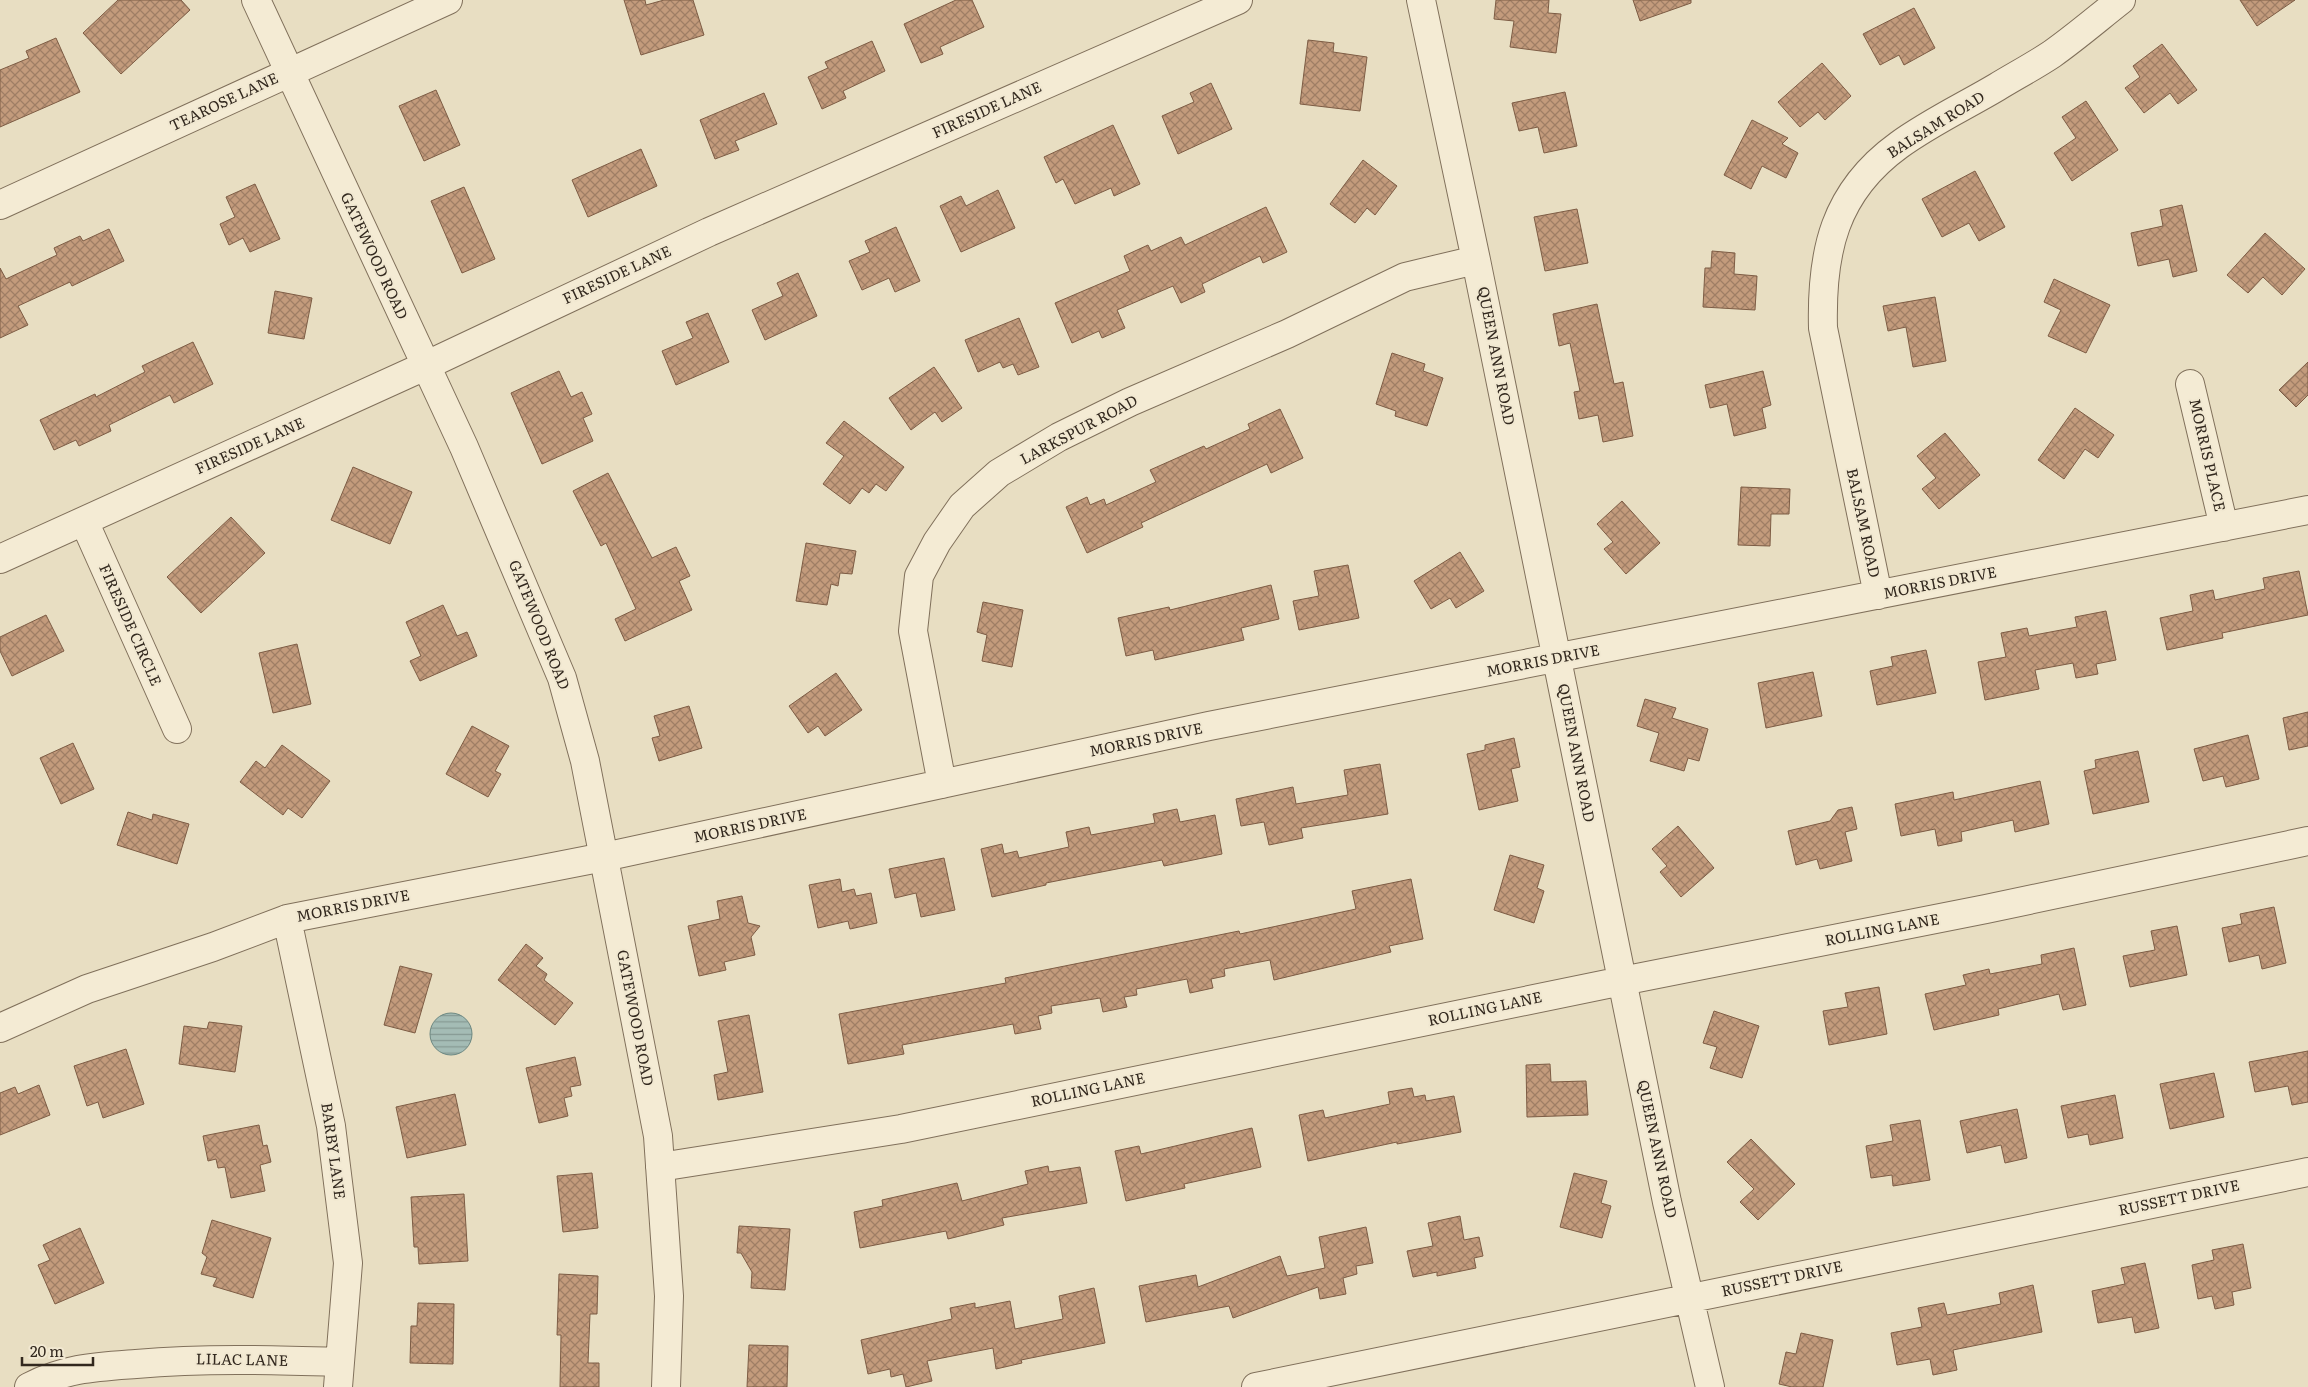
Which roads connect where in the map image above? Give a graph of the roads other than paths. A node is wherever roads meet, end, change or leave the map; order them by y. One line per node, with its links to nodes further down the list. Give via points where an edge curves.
1 (256, 0): 6 (street, GATEWOOD ROAD)
2 (448, 0): 6 (street, TEAROSE LANE)
3 (1238, 0): 9 (street, FIRESIDE LANE, via 709,232)
4 (1421, 0): 8 (street, QUEEN ANN ROAD)
5 (2121, 0): 15 (street, BALSAM ROAD, via 2052,54 1899,144 1868,171 1838,218 1827,252 1823,279 1822,328)
6 (288, 72): 7 (street, TEAROSE LANE); 9 (street, GATEWOOD ROAD)
7 (0, 205)
8 (1476, 260): 16 (street, QUEEN ANN ROAD); 18 (street, LARKSPUR ROAD, via 1405,277 1287,334 1130,402 1059,437 999,473 962,506 919,576 913,631)
9 (425, 366): 12 (street, FIRESIDE LANE); 20 (street, GATEWOOD ROAD, via 464,447 562,678 585,762)
10 (2190, 384): 13 (street, MORRIS PLACE)
11 (2308, 510): 13 (street, MORRIS DRIVE)
12 (84, 521): 14 (street, FIRESIDE LANE); 17 (street, FIRESIDE CIRCLE)
13 (2224, 527): 15 (street, MORRIS DRIVE)
14 (0, 559)
15 (1878, 595): 16 (street, MORRIS DRIVE)
16 (1556, 658): 18 (street, MORRIS DRIVE, via 1209,726); 22 (street, QUEEN ANN ROAD)
17 (177, 729)
18 (942, 784): 20 (street, MORRIS DRIVE)
19 (2308, 840): 22 (street, ROLLING LANE, via 1986,910)
20 (604, 857): 21 (street, MORRIS DRIVE); 24 (street, GATEWOOD ROAD, via 658,1136)
21 (287, 919): 23 (street, MORRIS DRIVE, via 87,989); 27 (street, BARBY LANE, via 331,1126 348,1263)
22 (1622, 981): 24 (street, ROLLING LANE, via 901,1128); 26 (street, QUEEN ANN ROAD)
23 (0, 1028)
24 (660, 1167): 29 (street, GATEWOOD ROAD, via 668,1296)
25 (2308, 1172): 26 (street, RUSSETT DRIVE)
26 (1690, 1297): 30 (street, RUSSETT DRIVE); 31 (street, QUEEN ANN ROAD)
27 (338, 1374): 28 (street, LILAC LANE, via 191,1359 76,1369 48,1377)
28 (29, 1387)
29 (666, 1387)
30 (1256, 1387)
31 (1710, 1387)

